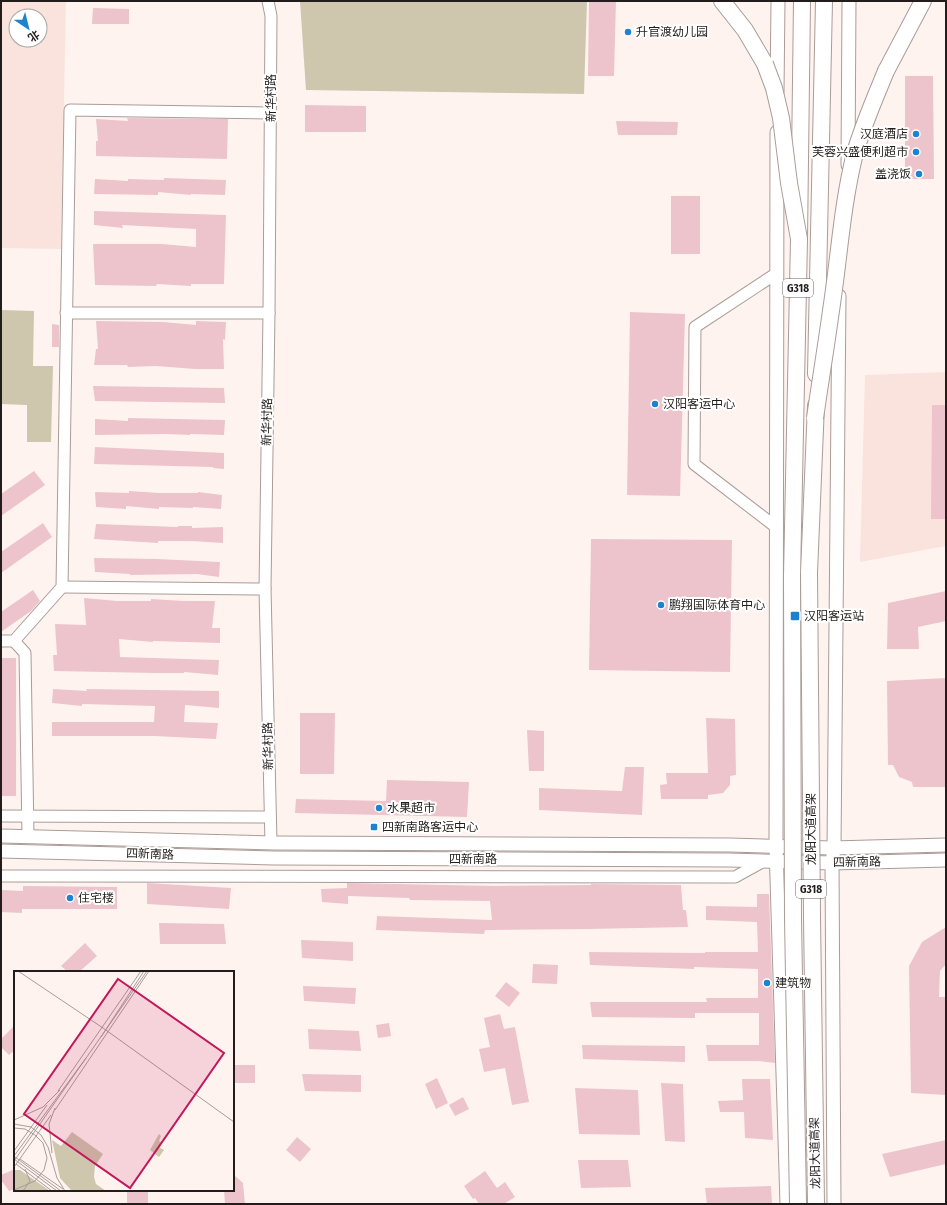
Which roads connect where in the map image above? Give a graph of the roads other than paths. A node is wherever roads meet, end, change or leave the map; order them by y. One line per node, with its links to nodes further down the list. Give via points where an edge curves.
1 (268, 1): 8 (street, 新华村路, via 271,16)
2 (722, 1): 9 (highway, bridge, via 755,45 774,88 781,118)
3 (778, 1): 10 (main road)
4 (802, 1): 9 (highway, G318, bridge)
5 (824, 1): 13 (highway, G318, bridge)
6 (849, 1): 27 (main road, via 848,160 839,251)
7 (923, 1): 13 (highway, bridge, via 886,71 855,154 841,226)
8 (271, 113): 11 (street, via 70,110); 12 (street, 新华村路)
9 (799, 239): 34 (highway, 龙阳大道高架 / G318, bridge, via 792,576 793,919)
10 (777, 273): 14 (main road); 14 (street, via 695,327 694,456 694,464)
11 (66, 313): 12 (street); 15 (street)
12 (269, 313): 16 (street, 新华村路)
13 (816, 418): 35 (highway, 龙阳大道高架 / G318, bridge, via 809,573)
14 (776, 526): 26 (main road)
15 (62, 587): 16 (street); 18 (street)
16 (265, 588): 21 (street, 新华村路)
17 (1, 641): 18 (street)
18 (14, 641): 20 (street, via 25,653)
19 (1, 816): 20 (street)
20 (28, 816): 21 (street); 23 (street)
21 (270, 817): 24 (street, 新华村路)
22 (1, 836): 23 (main road, 四新南路)
23 (28, 836): 24 (main road, 四新南路)
24 (271, 842): 26 (main road, 四新南路)
25 (946, 845): 27 (main road, 四新南路)
26 (776, 846): 27 (main road, 四新南路); 30 (main road)
27 (834, 848): 31 (main road)
28 (1, 851): 30 (main road, 四新南路, via 274,858)
29 (946, 860): 31 (main road, 四新南路)
30 (770, 861): 31 (main road, 四新南路); 32 (street, via 735,877); 33 (main road)
31 (832, 863): 36 (main road)
32 (1, 876)
33 (787, 1204)
34 (798, 1204)
35 (816, 1204)
36 (834, 1204)

